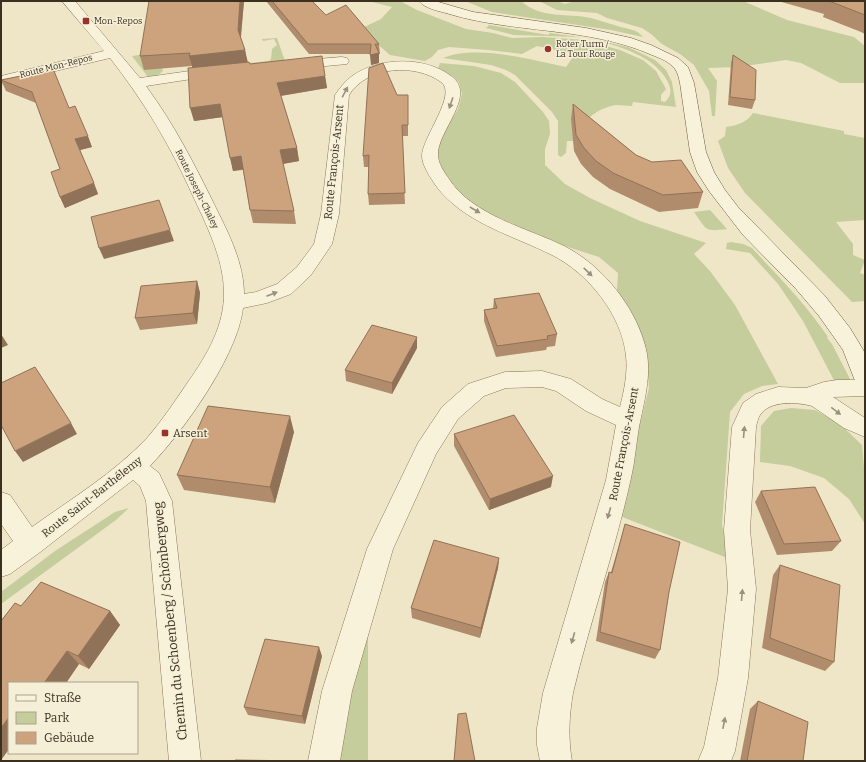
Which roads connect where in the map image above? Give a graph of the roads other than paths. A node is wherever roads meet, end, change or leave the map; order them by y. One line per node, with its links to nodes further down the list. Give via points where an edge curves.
1 (68, 1): 3 (street, Route Joseph-Chaley)
2 (425, 1): 10 (street, via 451,11 482,18 605,36 667,56 681,67 687,79 698,153 708,175 721,197 818,302 851,345)
3 (112, 52): 7 (street, Route Mon-Repos); 8 (street, Route Joseph-Chaley)
4 (342, 60): 5 (street)
5 (281, 66)
6 (228, 70): 8 (street)
7 (1, 80)
8 (136, 83): 9 (street, Route Joseph-Chaley, via 168,130 221,240 232,272)
9 (234, 302): 13 (street, Route Joseph-Chaley, via 224,342); 14 (street, Route François-Arsent, one-way to 14, via 260,298 284,289 304,271 323,244 330,214 342,95 350,82 383,68 404,66 431,71 443,76 452,84 454,90 451,104 434,138 430,157 448,191 471,209 562,252 585,268 607,290 623,317 636,349 636,384)
10 (865, 380)
11 (865, 388): 12 (street, via 837,388)
12 (807, 396): 15 (street, one-way to 15, via 820,399 845,418); 23 (street, one-way to 12, via 719,751 733,678 742,589 737,530 744,427 751,409 764,400 778,395)
13 (188, 400): 16 (street, Route Saint-Barthélemy, via 165,433)
14 (629, 421): 21 (street, via 594,405 563,385 542,379 505,380 476,390 450,413 426,450 380,549 336,691); 22 (street, Route François-Arsent, one-way to 22, via 617,486 556,697 552,748)
15 (865, 428)
16 (133, 466): 18 (street, Route Saint-Barthélemy); 20 (street, Chemin du Schoenberg / Schönbergweg, via 150,480 159,501)
17 (1, 503): 18 (street)
18 (30, 545): 19 (street, Route Saint-Barthélemy)
19 (1, 566)
20 (185, 761)
21 (324, 761)
22 (556, 761)
23 (714, 761)

